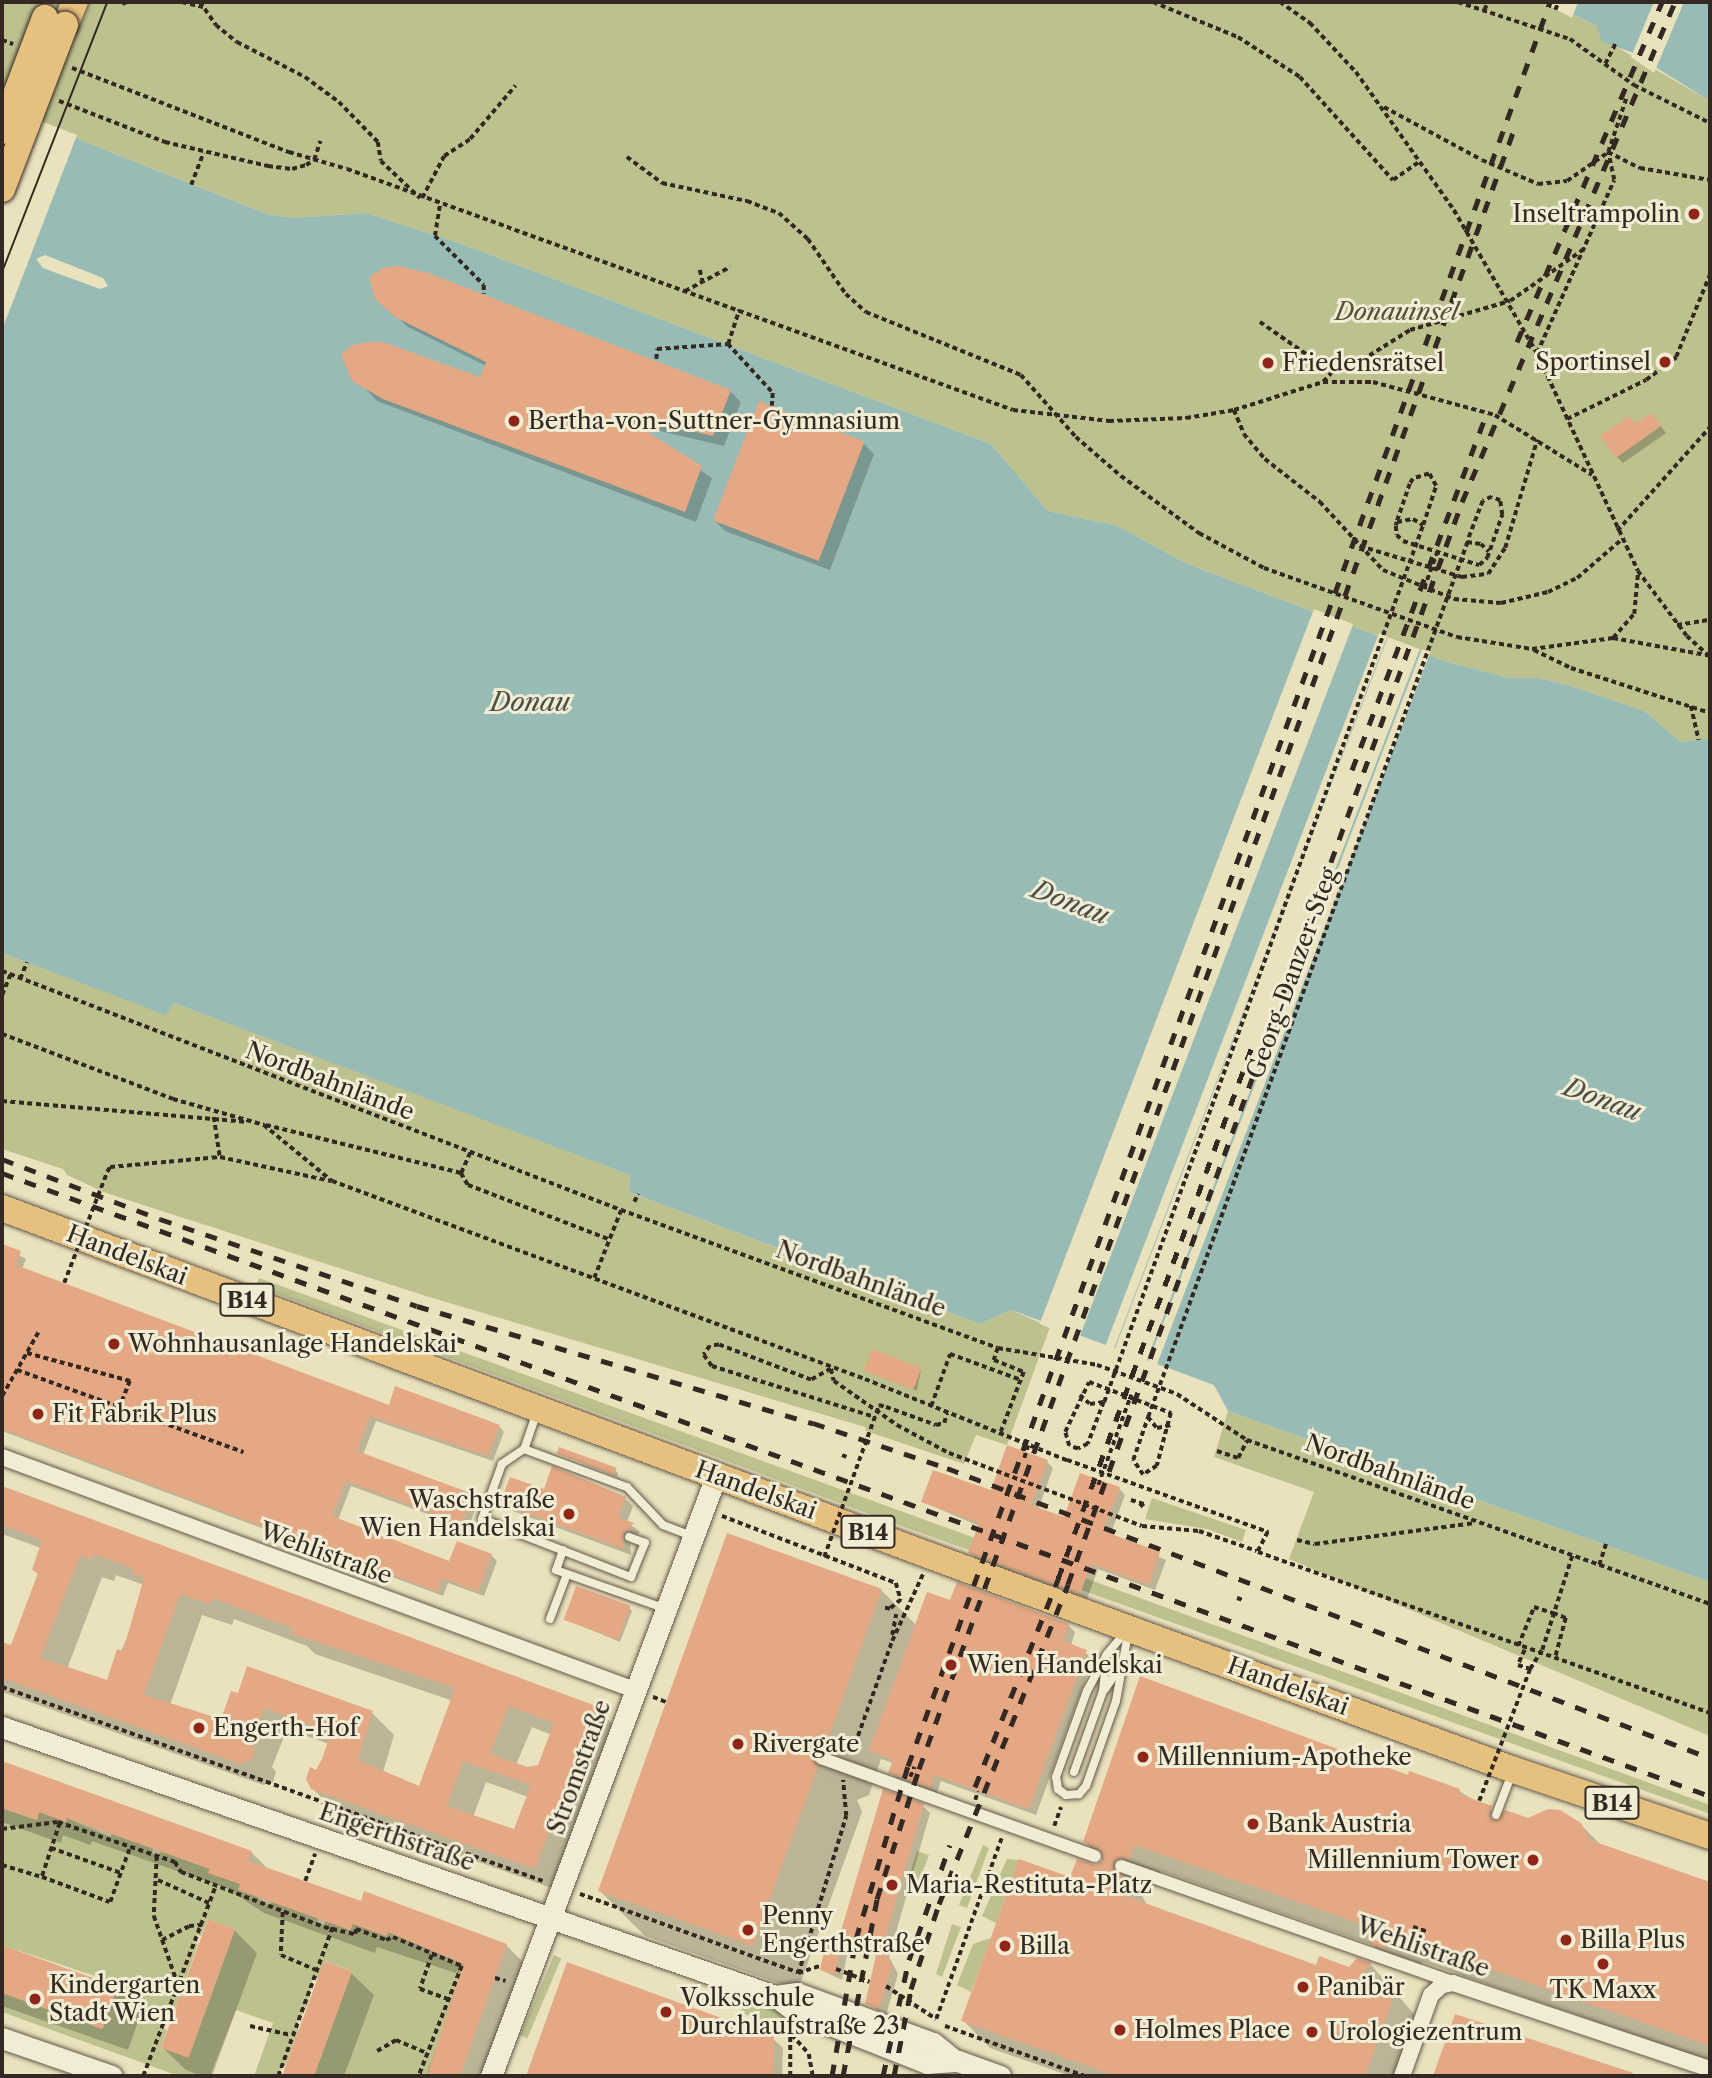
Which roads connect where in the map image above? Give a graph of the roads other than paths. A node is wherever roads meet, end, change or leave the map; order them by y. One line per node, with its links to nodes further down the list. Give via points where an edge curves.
1 (59, 12): 2 (main road, bridge); 3 (main road, bridge)
2 (2, 131)
3 (2, 189)
4 (2, 1208): 5 (main road, Handelskai / B14)
5 (538, 1409): 6 (lane); 8 (main road, Handelskai / B14)
6 (524, 1448): 9 (lane, via 502,1464); 12 (lane, via 627,1487 663,1525)
7 (2, 1457): 20 (street, Wehlistraße)
8 (716, 1476): 12 (street, Stromstraße); 17 (main road, Handelskai / B14)
9 (494, 1485): 10 (lane); 13 (lane, via 482,1519)
10 (506, 1489)
11 (629, 1536): 13 (lane, via 645,1543 631,1577)
12 (693, 1537): 15 (street, Stromstraße)
13 (563, 1550): 14 (lane, via 556,1570)
14 (568, 1574): 15 (lane); 16 (lane)
15 (666, 1609): 20 (street, Stromstraße)
16 (550, 1619)
17 (1129, 1628): 18 (lane); 19 (lane); 24 (main road, Handelskai / B14)
18 (1107, 1654): 19 (lane, via 1087,1691 1056,1777 1058,1789 1066,1795 1075,1796 1086,1786); 21 (lane)
19 (1126, 1660): 21 (lane)
20 (635, 1690): 30 (street, Stromstraße)
21 (1103, 1691): 25 (lane)
22 (2, 1727): 30 (street, Engerthstraße)
23 (821, 1758): 28 (street)
24 (1514, 1770): 26 (lane); 27 (main road, Handelskai / B14)
25 (1074, 1772)
26 (1496, 1815)
27 (1710, 1836)
28 (1095, 1856)
29 (1121, 1866): 31 (street, Wehlistraße)
30 (552, 1916): 35 (street, Stromstraße); 36 (street, Engerthstraße, via 775,1996 795,2011 927,2063 954,2060)
31 (1459, 1985): 33 (street, Wehlistraße); 37 (street, via 1442,1985 1431,1995)
32 (2, 2038): 34 (street)
33 (1710, 2069)
34 (113, 2076)
35 (491, 2076)
36 (1000, 2076)
37 (1402, 2076)

